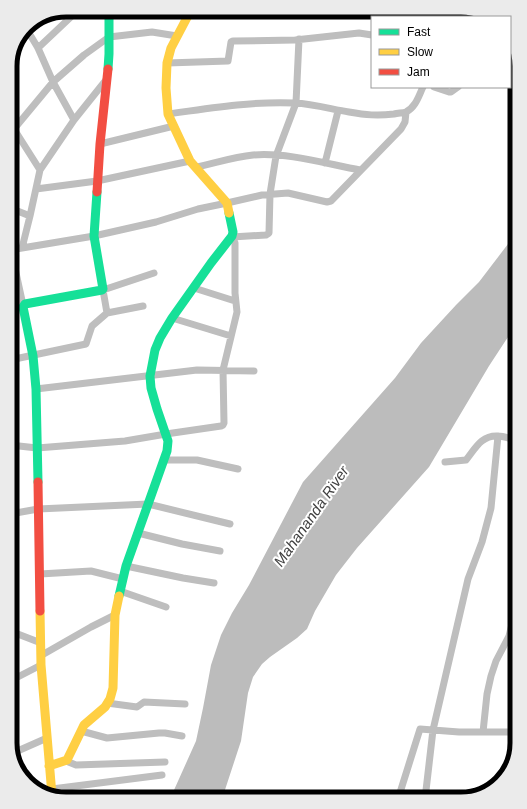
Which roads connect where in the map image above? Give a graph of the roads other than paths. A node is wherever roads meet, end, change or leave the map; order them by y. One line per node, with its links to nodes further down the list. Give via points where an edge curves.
1 (71, 17): 9 (street)
2 (109, 17): 7 (street)
3 (187, 17): 6 (street)
4 (29, 34): 9 (street)
5 (371, 35): 8 (street, via 359,33)
6 (177, 36): 7 (street, via 152,32); 10 (street)
7 (109, 37): 11 (street); 12 (street)
8 (299, 39): 10 (street, via 232,41 228,61); 16 (street)
9 (38, 48): 12 (street)
10 (167, 63): 19 (street)
11 (106, 80): 20 (street); 24 (street)
12 (53, 82): 20 (street); 21 (street)
13 (423, 88): 18 (street, via 412,108)
14 (437, 88): 15 (street, via 451,92)
15 (457, 88)
16 (296, 103): 17 (street); 19 (street, via 231,106); 25 (street)
17 (338, 111): 18 (street, via 368,116); 26 (street)
18 (406, 112): 29 (street, via 401,129)
19 (168, 114): 22 (street)
20 (74, 120): 28 (street)
21 (17, 126)
22 (174, 126): 24 (street); 27 (street)
23 (17, 139): 28 (street)
24 (100, 144): 30 (street)
25 (276, 156): 26 (street); 27 (street, via 247,156); 32 (street)
26 (325, 163): 29 (street)
27 (193, 164): 30 (street); 33 (street)
28 (40, 170): 31 (street)
29 (360, 170): 32 (street, via 332,200 327,202 288,194)
30 (97, 181): 31 (street); 36 (street)
31 (36, 189): 35 (street)
32 (270, 194): 33 (street); 37 (street, via 268,234)
33 (227, 203): 36 (street); 37 (street)
34 (17, 211): 35 (street)
35 (30, 216): 38 (street)
36 (94, 236): 38 (street); 43 (street)
37 (232, 236): 42 (street); 44 (street, via 235,242)
38 (22, 248): 39 (street)
39 (17, 249)
40 (154, 273): 43 (street)
41 (17, 278): 45 (street)
42 (194, 288): 44 (street); 49 (street)
43 (103, 290): 45 (street); 48 (street)
44 (236, 301): 50 (street, via 237,312)
45 (23, 305): 46 (street); 51 (street)
46 (17, 306)
47 (143, 306): 48 (street)
48 (107, 313): 51 (street, via 92,326 86,344)
49 (172, 318): 50 (street); 55 (street, via 155,350)
50 (231, 336): 53 (street)
51 (33, 356): 52 (street); 56 (street)
52 (17, 359)
53 (223, 370): 54 (street); 55 (street, via 197,370); 57 (street, via 223,425)
54 (254, 372)
55 (150, 376): 56 (street); 57 (street, via 155,402)
56 (36, 389): 61 (street)
57 (166, 434): 61 (street, via 125,441); 62 (street, via 168,441)
58 (498, 436): 59 (street); 63 (street, via 481,441 466,460); 85 (street, via 491,508 468,579)
59 (510, 439)
60 (17, 446): 61 (street)
61 (37, 448): 66 (street)
62 (164, 460): 64 (street, via 197,460); 65 (street)
63 (445, 462)
64 (238, 469)
65 (148, 504): 66 (street); 68 (street); 69 (street)
66 (38, 509): 67 (street); 72 (street)
67 (17, 513)
68 (230, 524)
69 (138, 533): 70 (street); 71 (street)
70 (220, 551)
71 (126, 566): 73 (street); 74 (street)
72 (40, 574): 73 (street, via 92,571); 80 (street)
73 (123, 580): 75 (street)
74 (214, 583)
75 (120, 591): 76 (street); 77 (street)
76 (166, 607)
77 (115, 615): 81 (street, via 91,627); 83 (street, via 113,688)
78 (17, 634): 80 (street)
79 (510, 636): 87 (street, via 491,676)
80 (41, 643): 81 (street)
81 (41, 660): 82 (street); 90 (street)
82 (17, 676)
83 (107, 704): 84 (street, via 137,707 144,702); 86 (street)
84 (185, 704)
85 (433, 730): 87 (street); 98 (street, via 420,729); 99 (street)
86 (81, 731): 89 (street, via 107,738 159,733); 92 (street)
87 (483, 732): 88 (street)
88 (510, 732)
89 (182, 736)
90 (47, 738): 91 (street); 94 (street)
91 (18, 751)
92 (66, 761): 93 (street, via 76,765); 94 (street)
93 (165, 762)
94 (49, 766): 96 (street)
95 (162, 775): 97 (street)
96 (52, 789)
97 (58, 791)
98 (401, 792)
99 (425, 792)

